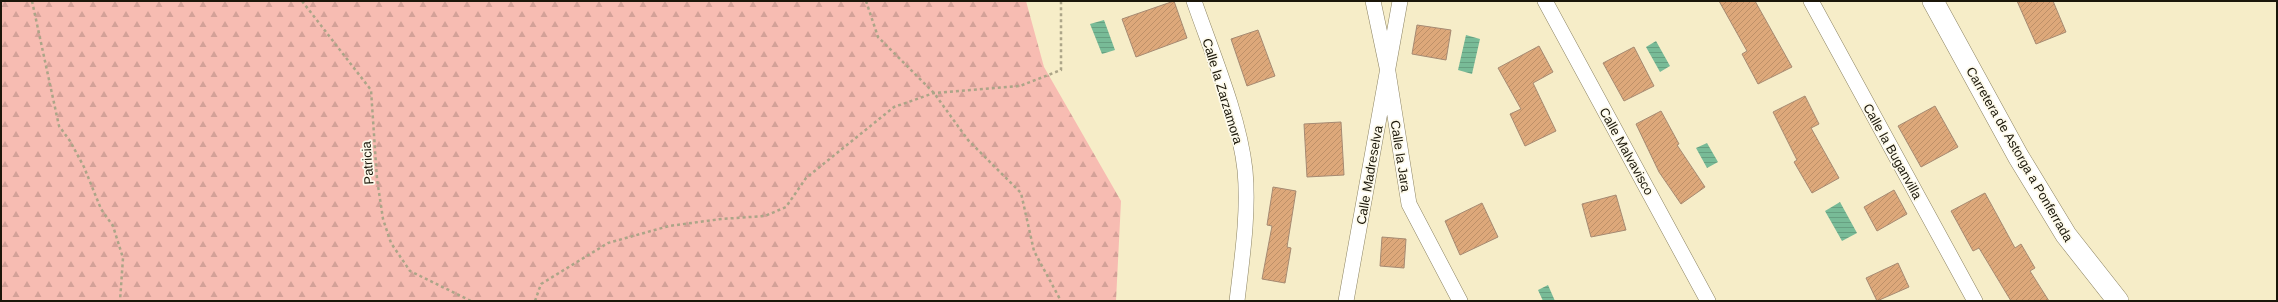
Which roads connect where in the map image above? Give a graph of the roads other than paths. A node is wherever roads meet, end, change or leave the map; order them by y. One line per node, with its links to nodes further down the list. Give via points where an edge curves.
1 (1194, 1): 8 (street, Calle la Zarzamora, via 1235,120 1245,170 1244,236)
2 (1373, 1): 7 (street, Calle la Jara)
3 (1400, 1): 7 (street, Calle Madreselva)
4 (1545, 1): 11 (street, Calle Malvavisco)
5 (1811, 1): 12 (street, Calle la Buganvilla)
6 (1932, 1): 13 (main road, Carretera de Astorga a Ponferrada, via 2018,156 2066,236)
7 (1388, 72): 9 (street, Calle Madreselva); 10 (street, Calle la Jara, via 1409,204)
8 (1238, 301)
9 (1346, 301)
10 (1460, 301)
11 (1708, 301)
12 (1975, 301)
13 (2118, 301)

